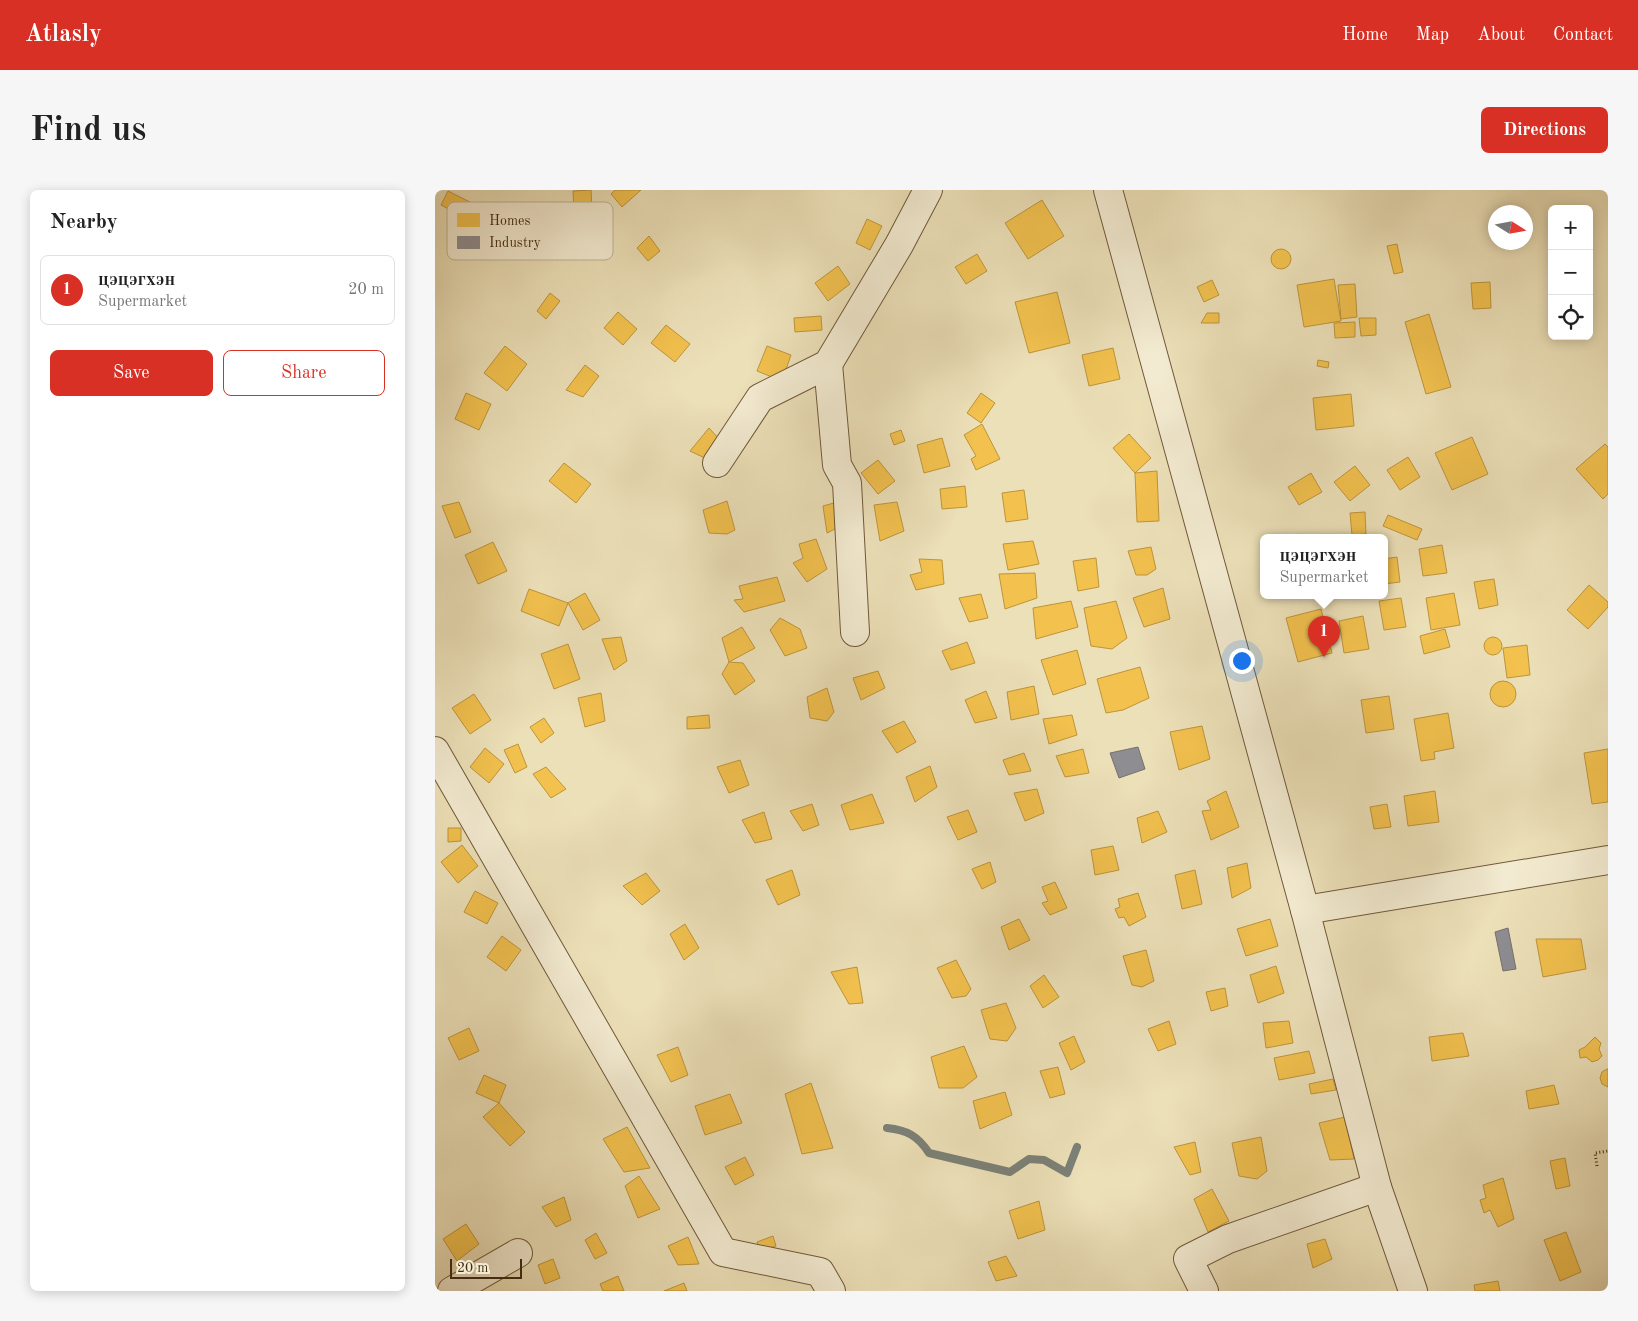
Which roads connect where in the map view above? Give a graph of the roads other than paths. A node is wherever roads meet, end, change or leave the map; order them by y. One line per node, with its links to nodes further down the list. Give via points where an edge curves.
1 (928, 190): 3 (street)
2 (1108, 190): 8 (street)
3 (828, 364): 4 (street, via 761,398); 5 (street, via 837,465 847,482)
4 (717, 463)
5 (855, 632)
6 (435, 751): 12 (street, via 723,1252 820,1272)
7 (1608, 860): 8 (street)
8 (1305, 910): 9 (street)
9 (1377, 1187): 13 (street, via 1228,1238 1188,1259); 14 (street)
10 (518, 1253): 11 (street)
11 (452, 1291)
12 (831, 1291)
13 (1204, 1291)
14 (1413, 1291)

